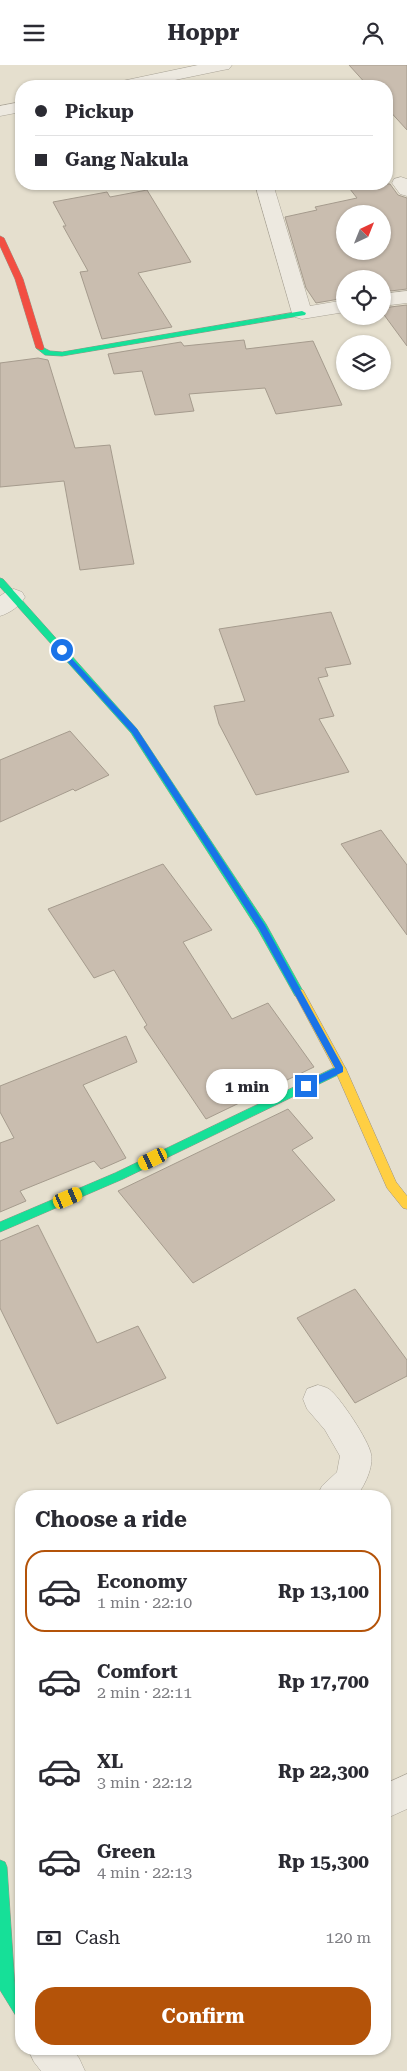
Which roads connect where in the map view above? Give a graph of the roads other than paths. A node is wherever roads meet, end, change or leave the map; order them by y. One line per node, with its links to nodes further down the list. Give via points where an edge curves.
1 (223, 65): 2 (street)
2 (197, 79)
3 (15, 108): 4 (street)
4 (0, 111)
5 (266, 190): 10 (street)
6 (0, 238): 10 (street, via 19,279 39,348 48,353 62,354)
7 (407, 297): 8 (street)
8 (391, 299)
9 (336, 307): 10 (street)
10 (302, 313)
11 (5, 595): 12 (street, via 134,731 262,927)
12 (340, 1069): 13 (street, via 391,1185); 14 (street, via 119,1176)
13 (407, 1204)
14 (0, 1227)
15 (318, 1399): 16 (street, via 336,1420 356,1455 351,1480)
16 (340, 1490)
17 (407, 1791): 18 (street)
18 (391, 1799)
19 (0, 1867): 20 (street)
20 (15, 1980)
21 (52, 2055): 22 (street)
22 (66, 2071)

